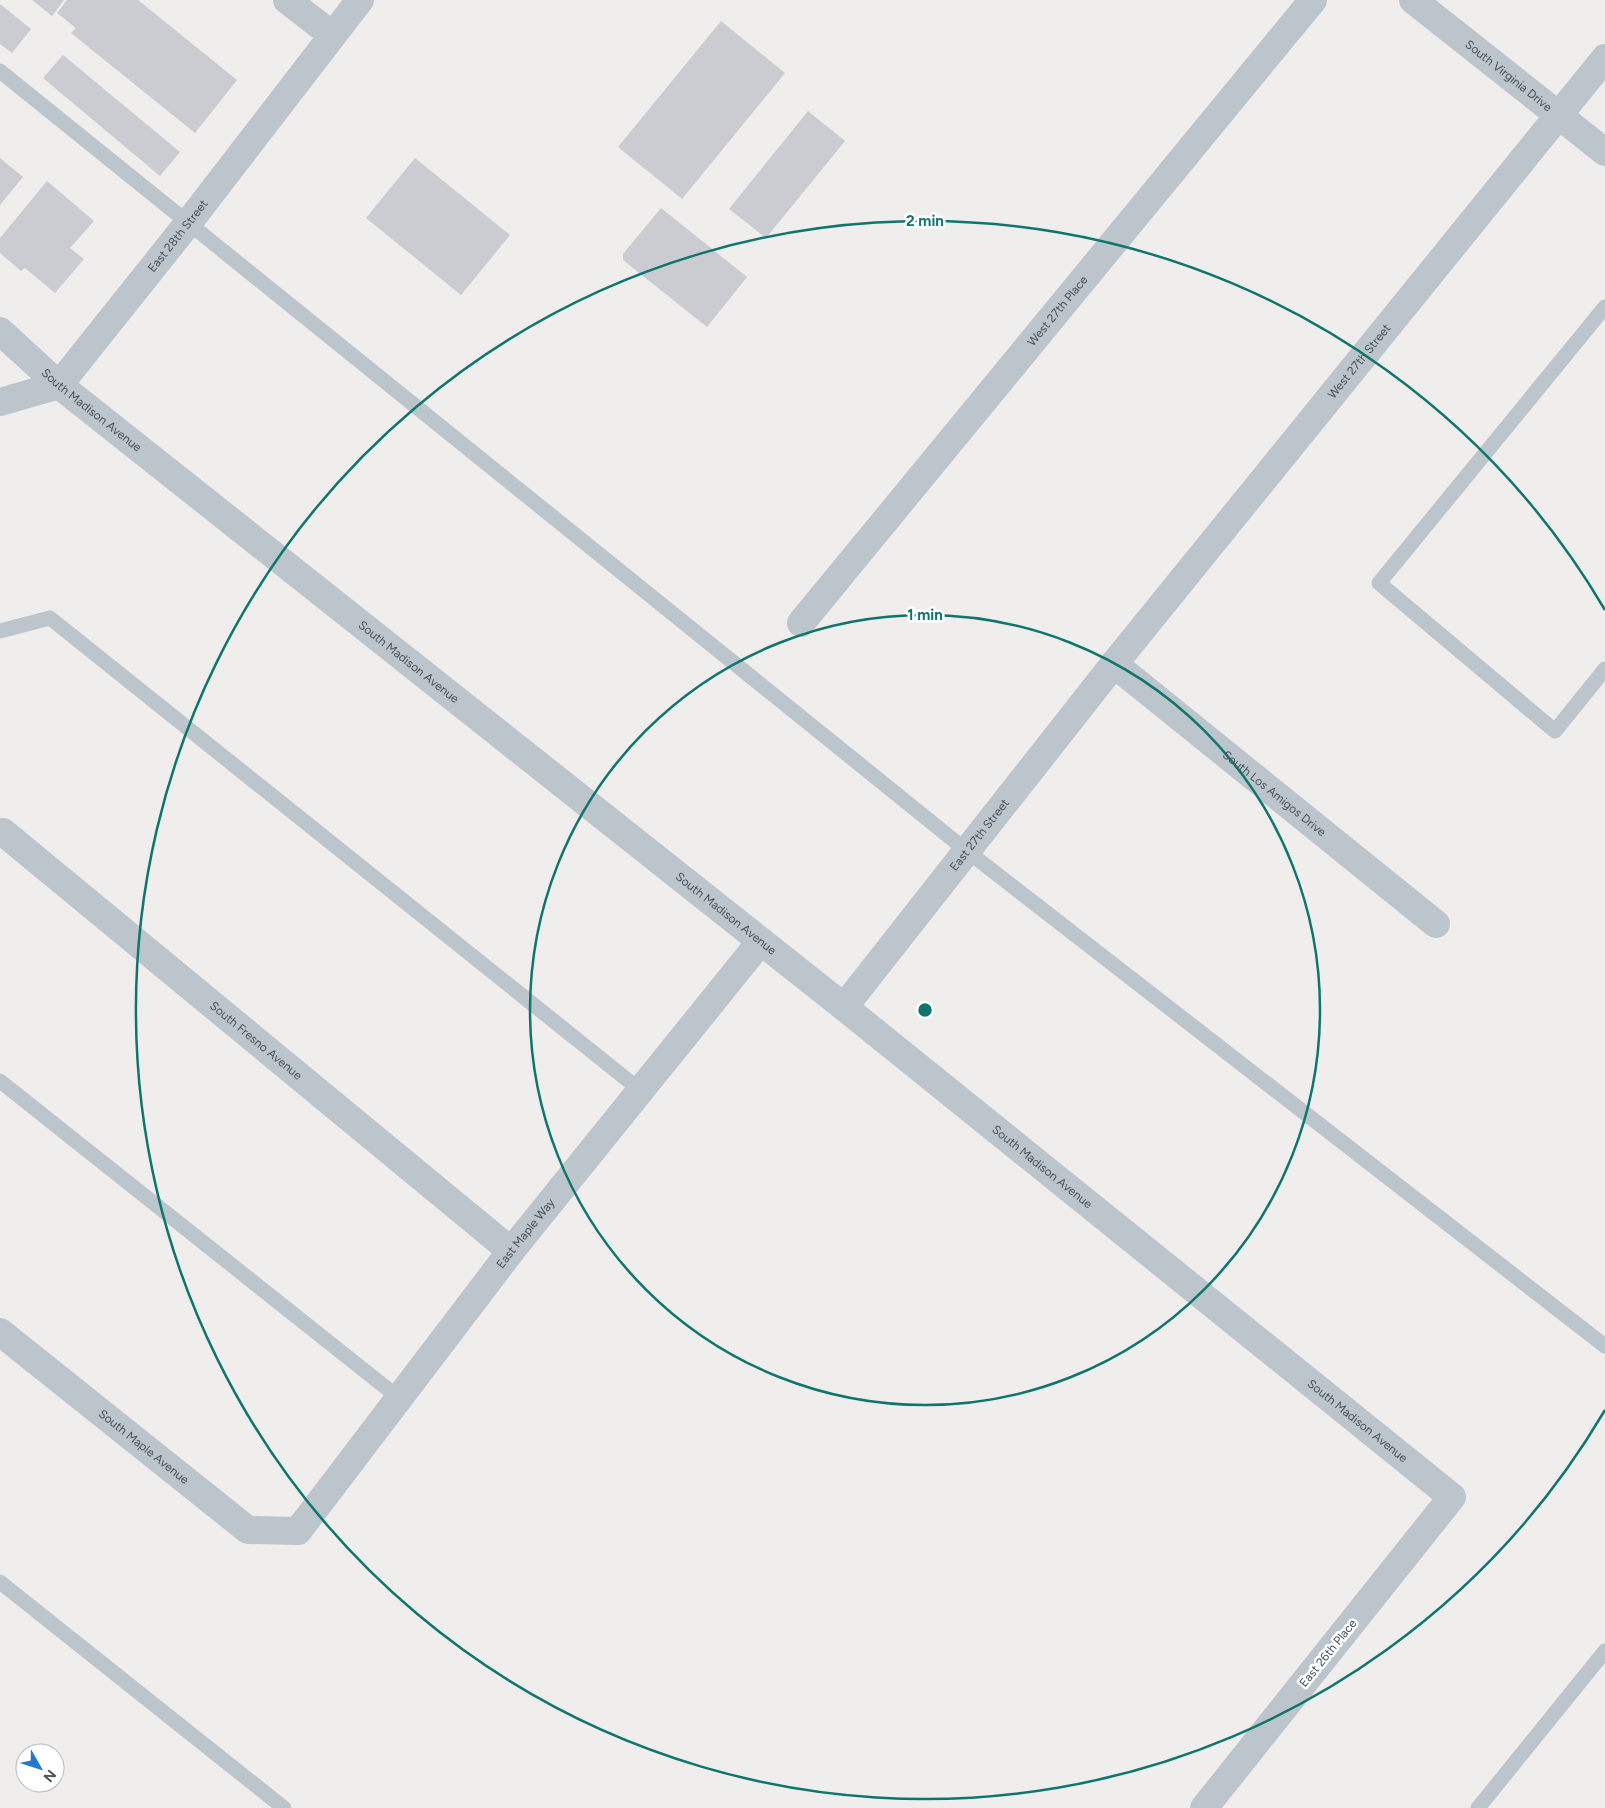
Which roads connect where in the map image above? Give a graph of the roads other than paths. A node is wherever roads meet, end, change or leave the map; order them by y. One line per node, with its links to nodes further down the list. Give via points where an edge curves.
1 (288, 0): 5 (street)
2 (360, 0): 5 (street, East 28th Street)
3 (1313, 0): 15 (street, West 27th Place)
4 (1413, 0): 8 (street, South Virginia Drive)
5 (332, 35): 10 (street, East 28th Street)
6 (1605, 58): 8 (street, West 27th Street)
7 (0, 71): 10 (lane)
8 (1559, 115): 9 (street, South Virginia Drive); 17 (street, West 27th Street)
9 (1605, 152)
10 (189, 222): 13 (street, East 28th Street); 20 (lane)
11 (1605, 306): 18 (lane, via 1379,583 1555,730)
12 (0, 331): 13 (street, South Madison Avenue)
13 (59, 385): 14 (street); 22 (street, South Madison Avenue)
14 (0, 402)
15 (801, 623)
16 (0, 631): 25 (lane, via 50,618)
17 (1114, 664): 20 (street, East 27th Street); 21 (street, South Los Amigos Drive)
18 (1605, 669)
19 (0, 833): 26 (street, South Fresno Avenue)
20 (967, 851): 23 (street, East 27th Street); 28 (lane)
21 (1436, 924)
22 (761, 941): 23 (street, South Madison Avenue); 25 (street, East Maple Way)
23 (844, 1006): 30 (street, South Madison Avenue)
24 (0, 1081): 29 (lane)
25 (640, 1090): 26 (street, East Maple Way)
26 (511, 1251): 29 (street, East Maple Way)
27 (0, 1332): 31 (street, South Maple Avenue, via 248,1530)
28 (1605, 1346)
29 (399, 1398): 31 (street, East Maple Way)
30 (1452, 1497): 35 (street, East 26th Place)
31 (298, 1531)
32 (0, 1582): 34 (lane)
33 (1605, 1651): 36 (lane)
34 (284, 1808)
35 (1204, 1808)
36 (1478, 1808)

